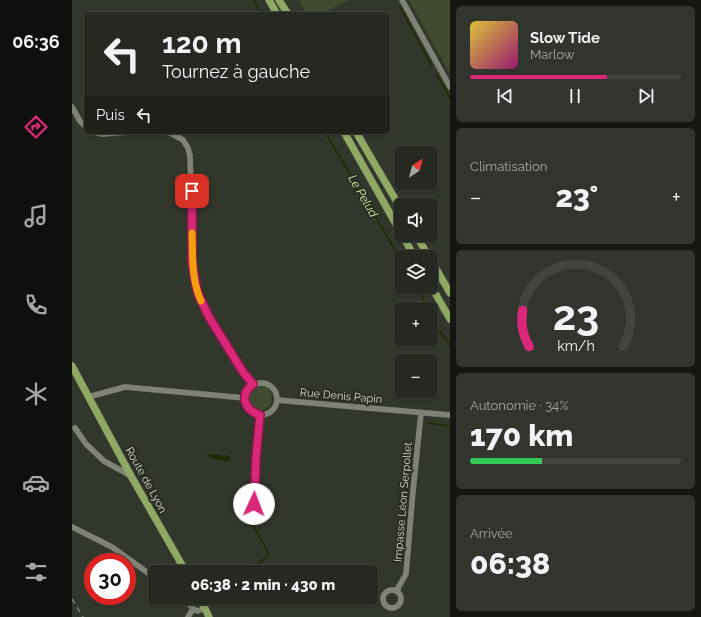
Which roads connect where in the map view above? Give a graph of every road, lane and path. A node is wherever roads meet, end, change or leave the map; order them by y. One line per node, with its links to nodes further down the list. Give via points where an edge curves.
1 (269, 0): 4 (main road)
2 (279, 0): 5 (main road)
3 (402, 0): 6 (street)
4 (276, 12)
5 (287, 12)
6 (450, 87)
7 (72, 107): 8 (street)
8 (84, 125)
9 (173, 134): 20 (street, via 183,140 190,156 192,262 198,294 209,317)
10 (345, 134): 13 (main road)
11 (357, 134): 12 (main road)
12 (395, 198)
13 (394, 220)
14 (438, 272): 15 (main road)
15 (450, 293)
16 (436, 294): 17 (main road)
17 (450, 319)
18 (72, 366): 21 (main road, Route de Lyon)
19 (72, 370): 21 (main road, Route de Lyon)
20 (253, 384): 22 (street, via 246,392); 23 (street, via 263,382 273,387)
21 (88, 397): 22 (street, via 124,387); 28 (main road, Route de Lyon)
22 (245, 398): 25 (street, via 249,410)
23 (278, 400): 24 (street, Rue Denis Papin); 25 (street, via 271,412)
24 (421, 413): 26 (street, Rue Denis Papin); 33 (street, Impasse Léon Serpollet, via 406,574)
25 (260, 415): 29 (street, via 255,486)
26 (450, 415)
27 (75, 428): 28 (street, via 86,444 104,461)
28 (131, 476): 31 (main road, Route de Lyon)
29 (250, 492)
30 (72, 527): 32 (street, via 112,547)
31 (182, 565)
32 (148, 573)
33 (398, 592)
34 (190, 605): 37 (street)
35 (204, 605): 36 (main road)
36 (205, 608): 37 (street); 39 (main road); 40 (main road)
37 (193, 610): 38 (street)
38 (188, 617)
39 (209, 617)
40 (213, 617)

